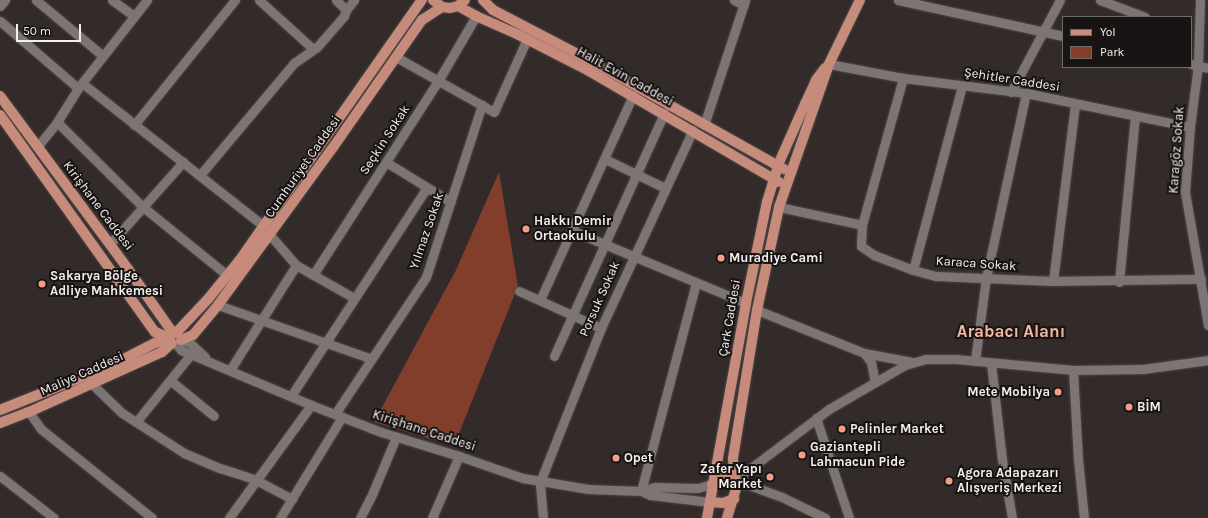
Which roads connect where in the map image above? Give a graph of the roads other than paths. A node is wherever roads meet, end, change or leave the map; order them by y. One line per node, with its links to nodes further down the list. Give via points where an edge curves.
1 (5, 0): 20 (street)
2 (36, 0): 32 (street)
3 (112, 0): 23 (street)
4 (146, 0): 23 (street)
5 (235, 0): 51 (street)
6 (259, 0): 31 (street)
7 (336, 0): 22 (street)
8 (354, 0): 22 (street)
9 (422, 0): 71 (main road, Cumhuriyet Caddesi)
10 (433, 0): 21 (main road)
11 (483, 0): 52 (main road, Halit Evin Caddesi, via 493,10 593,62)
12 (734, 0): 18 (street)
13 (860, 0): 34 (main road, Çark Caddesi)
14 (898, 0): 27 (street)
15 (1060, 0): 27 (street)
16 (1100, 0): 25 (street)
17 (1200, 0): 28 (street, Karagöz Sokak)
18 (745, 2): 52 (street)
19 (462, 3): 21 (main road, via 450,8); 24 (main road, Halit Evin Caddesi)
20 (0, 6)
21 (442, 7): 33 (main road, Cumhuriyet Caddesi, via 422,20)
22 (346, 10): 31 (street, via 344,16)
23 (134, 16): 32 (street)
24 (476, 16): 30 (main road, Halit Evin Caddesi); 38 (street, Seçkin Sokak)
25 (1142, 16)
26 (0, 21): 39 (street)
27 (1043, 32): 29 (street); 41 (street)
28 (1195, 32): 35 (street, Karagöz Sokak)
29 (1062, 36)
30 (527, 39): 43 (main road, Halit Evin Caddesi); 46 (street, via 494,112)
31 (313, 49): 62 (street, via 294,63)
32 (103, 56): 39 (street)
33 (396, 57): 38 (street); 73 (main road, Cumhuriyet Caddesi)
34 (829, 64): 37 (street, Şehitler Caddesi); 59 (main road, Çark Caddesi, via 816,80); 60 (main road, Çark Caddesi)
35 (1194, 65): 36 (street); 53 (street, Karagöz Sokak)
36 (1208, 68)
37 (903, 78): 40 (street, Şehitler Caddesi); 70 (street)
38 (438, 81): 46 (street); 58 (street, Seçkin Sokak)
39 (80, 86): 50 (street); 51 (street)
40 (962, 86): 41 (street, Şehitler Caddesi); 78 (street)
41 (1011, 92): 42 (street, Şehitler Caddesi)
42 (1026, 93): 45 (street, Şehitler Caddesi); 81 (street)
43 (633, 95): 47 (main road, Halit Evin Caddesi); 56 (street)
44 (0, 96): 55 (main road, Kirişhane Caddesi)
45 (1075, 104): 49 (street, Şehitler Caddesi); 83 (street)
46 (482, 105): 67 (street, Yılmaz Sokak)
47 (664, 113): 54 (main road, Halit Evin Caddesi); 61 (street)
48 (0, 115): 96 (main road, Kirişhane Caddesi, via 155,332)
49 (1135, 116): 53 (street, Şehitler Caddesi); 84 (street)
50 (56, 122): 55 (street); 68 (street)
51 (134, 125): 57 (street)
52 (704, 125): 54 (main road); 59 (main road, Halit Evin Caddesi)
53 (1190, 127): 82 (street, Karagöz Sokak, via 1185,192)
54 (696, 132): 63 (main road, Halit Evin Caddesi); 66 (street, Porsuk Sokak)
55 (37, 147): 74 (main road, Kirişhane Caddesi)
56 (605, 159): 61 (street); 72 (street)
57 (183, 162): 62 (street); 68 (street)
58 (386, 162): 65 (street); 80 (street, Seçkin Sokak)
59 (778, 165): 60 (main road, Halit Evin Caddesi); 63 (main road, Çark Caddesi)
60 (790, 172): 64 (main road, Çark Caddesi)
61 (637, 174): 66 (street); 75 (street)
62 (200, 175): 71 (street)
63 (774, 179): 64 (main road, Halit Evin Caddesi); 89 (main road, Çark Caddesi, via 761,227)
64 (786, 185): 69 (main road, Çark Caddesi)
65 (427, 187): 67 (street); 87 (street)
66 (666, 188): 76 (street, Porsuk Sokak)
67 (450, 202): 101 (street, Yılmaz Sokak, via 426,277)
68 (143, 207): 74 (street); 79 (street)
69 (779, 207): 70 (street); 91 (main road, Çark Caddesi)
70 (862, 225): 78 (street, Karaca Sokak, via 860,246 874,256)
71 (264, 226): 79 (main road, Cumhuriyet Caddesi)
72 (573, 231): 75 (street); 88 (street)
73 (270, 235): 77 (street); 90 (main road, Cumhuriyet Caddesi)
74 (110, 244): 96 (main road, Kirişhane Caddesi)
75 (604, 245): 76 (street); 92 (street)
76 (633, 258): 85 (street); 95 (street, Porsuk Sokak)
77 (296, 265): 80 (street); 93 (street)
78 (913, 270): 81 (street, Karaca Sokak, via 936,276)
79 (227, 275): 96 (main road, Cumhuriyet Caddesi)
80 (312, 275): 87 (street)
81 (986, 278): 83 (street, Karaca Sokak); 104 (street)
82 (1201, 279): 84 (street, Karaca Sokak); 94 (street, Karagöz Sokak)
83 (1053, 281): 84 (street, Karaca Sokak)
84 (1119, 282)
85 (696, 283): 89 (street); 128 (street)
86 (519, 291): 88 (street)
87 (354, 298): 97 (street)
88 (540, 300): 92 (street)
89 (746, 303): 127 (main road, Çark Caddesi)
90 (218, 305): 93 (street); 96 (main road, Cumhuriyet Caddesi, via 193,335)
91 (756, 310): 98 (street); 126 (main road, Çark Caddesi, via 733,458)
92 (572, 315): 95 (street); 100 (street)
93 (261, 320): 97 (street); 107 (street)
94 (1208, 325)
95 (601, 328): 125 (street, Porsuk Sokak)
96 (175, 339): 99 (street, Kirişhane Caddesi, via 181,350); 102 (street, Kirişhane Caddesi, via 189,342); 111 (main road, Maliye Caddesi, via 162,352); 114 (main road, Maliye Caddesi, via 155,343 110,366)
97 (326, 342): 101 (street); 112 (street)
98 (864, 353): 105 (street); 110 (street, via 871,362)
99 (191, 354): 102 (street, Kirişhane Caddesi); 109 (street)
100 (554, 356)
101 (372, 359): 116 (street, Yılmaz Sokak)
102 (208, 360): 107 (street, Kirişhane Caddesi)
103 (1208, 360): 108 (street, via 1143,369)
104 (975, 361): 105 (street, via 926,359); 106 (street)
105 (913, 362): 110 (street)
106 (991, 363): 108 (street); 143 (street)
107 (230, 370): 112 (street, Kirişhane Caddesi)
108 (1073, 370): 144 (street)
109 (171, 381): 117 (street); 120 (street)
110 (875, 382): 118 (street)
111 (92, 384): 115 (main road, Maliye Caddesi); 120 (street)
112 (290, 396): 113 (street, Kirişhane Caddesi)
113 (311, 405): 116 (street, Kirişhane Caddesi); 124 (street)
114 (0, 410)
115 (29, 412): 119 (main road, Maliye Caddesi); 133 (street, via 41,429)
116 (338, 415): 121 (street, Kirişhane Caddesi); 129 (street, Yılmaz Sokak)
117 (214, 416)
118 (816, 418): 126 (street); 142 (street)
119 (0, 422)
120 (136, 422): 124 (street, via 184,453)
121 (396, 437): 122 (street, Kirişhane Caddesi); 136 (street, via 374,492)
122 (459, 456): 125 (street, Kirişhane Caddesi); 137 (street)
123 (0, 476): 132 (street)
124 (256, 480): 129 (street); 134 (street)
125 (540, 482): 128 (street, Kirişhane Caddesi, via 588,489); 138 (street)
126 (736, 482): 127 (main road, via 723,478); 130 (main road, Çark Caddesi); 141 (street, via 784,498)
127 (712, 484): 128 (street, Kirişhane Caddesi, via 698,488 655,487); 131 (main road, Çark Caddesi)
128 (641, 491): 131 (street, Kirişhane Caddesi, via 650,495)
129 (292, 499): 135 (street, Yılmaz Sokak)
130 (734, 499): 131 (main road, via 723,503); 140 (main road, Çark Caddesi)
131 (710, 502): 139 (main road, Çark Caddesi)
132 (54, 518)
133 (152, 518)
134 (229, 518)
135 (280, 518)
136 (360, 518)
137 (432, 518)
138 (543, 518)
139 (707, 518)
140 (727, 518)
141 (825, 518)
142 (849, 518)
143 (1012, 518)
144 (1084, 518)

